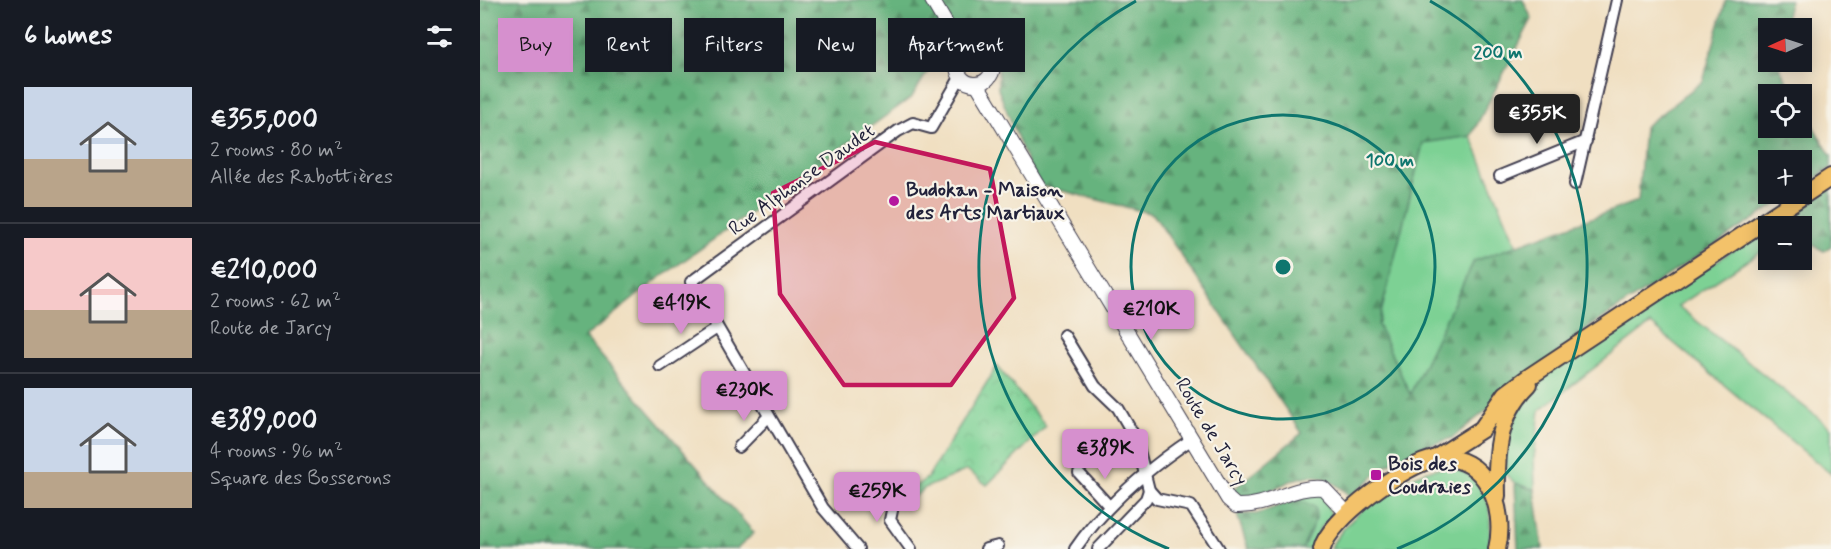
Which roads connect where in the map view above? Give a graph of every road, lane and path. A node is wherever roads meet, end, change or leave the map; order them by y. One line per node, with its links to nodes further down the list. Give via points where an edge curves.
1 (932, 0): 3 (street)
2 (1617, 0): 8 (street)
3 (943, 18)
4 (960, 72): 6 (street)
5 (992, 72): 7 (street)
6 (961, 76): 7 (street); 12 (street, Rue Alphonse Daudet, via 931,128 912,123 898,131 691,282)
7 (977, 84): 17 (street, Route de Jarcy)
8 (1586, 141): 9 (street); 11 (street)
9 (1500, 176)
10 (1831, 177): 14 (main road)
11 (1575, 184)
12 (717, 328): 15 (street); 16 (street, Rue Alphonse Daudet)
13 (1064, 335): 20 (street, via 1095,386 1118,408 1136,439)
14 (1561, 356): 19 (main road, via 1506,394 1482,429); 24 (main road, via 1526,387 1508,414 1498,439)
15 (660, 366)
16 (769, 416): 18 (street); 27 (street, Rue Alphonse Daudet, via 823,508)
17 (1192, 439): 20 (street); 26 (street, Route de Jarcy, via 1223,493 1236,506 1258,506 1314,487 1331,494)
18 (739, 447)
19 (1436, 458): 24 (main road, via 1472,468 1484,477); 26 (main road, via 1418,463)
20 (1145, 472): 22 (street); 25 (street)
21 (1079, 473): 25 (street)
22 (1149, 490): 30 (street, via 1146,499); 31 (street, via 1157,499 1191,506)
23 (902, 496): 28 (street, via 893,506 890,520)
24 (1497, 500): 33 (main road)
25 (1109, 506): 29 (street)
26 (1347, 513): 32 (main road, via 1330,532)
27 (858, 549)
28 (910, 549)
29 (1075, 549)
30 (1098, 549)
31 (1219, 549)
32 (1322, 549)
33 (1497, 549)

